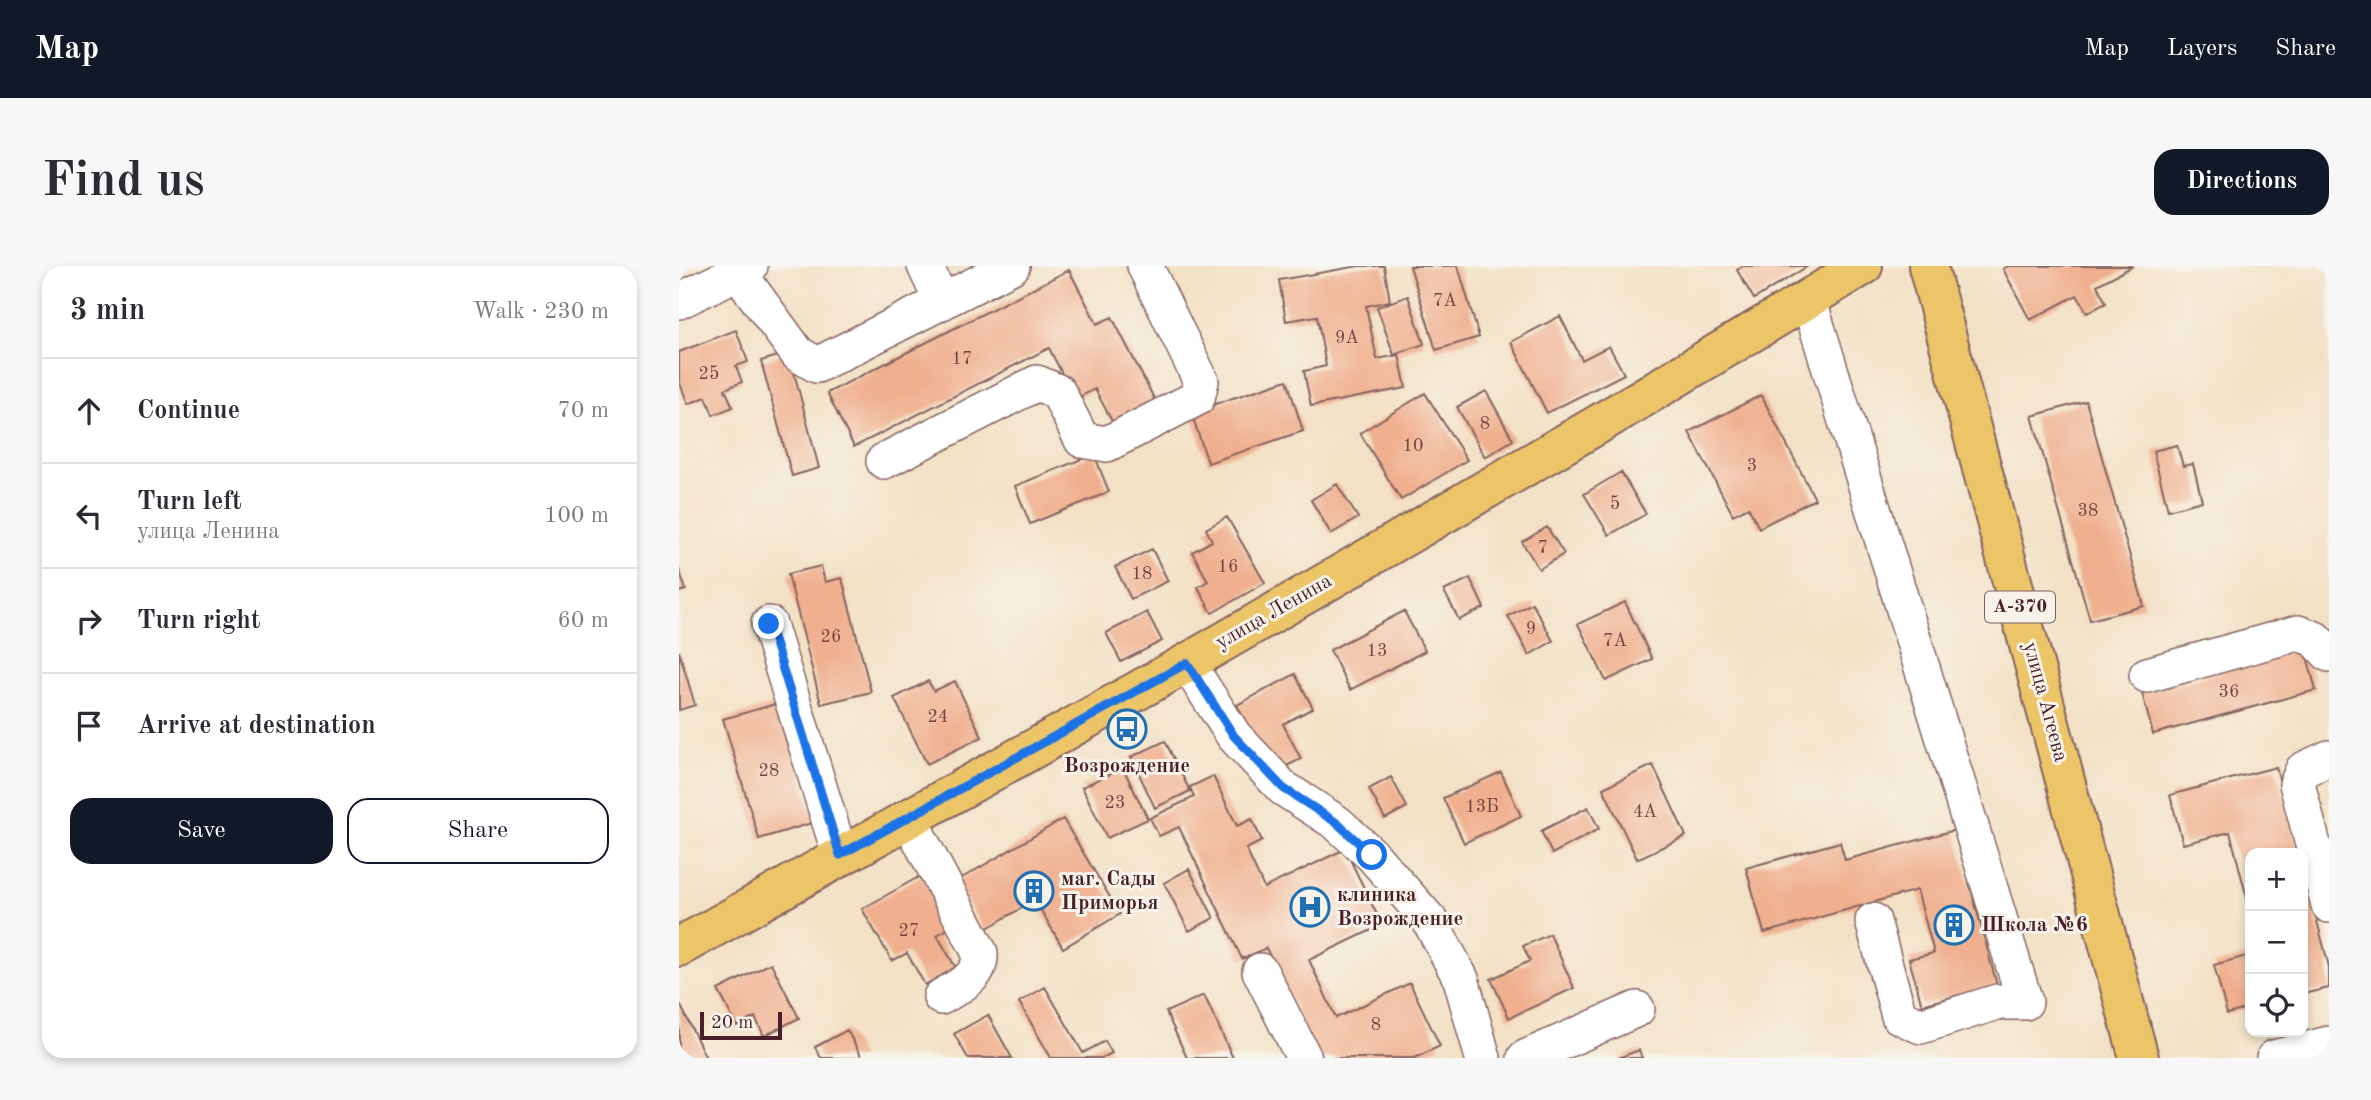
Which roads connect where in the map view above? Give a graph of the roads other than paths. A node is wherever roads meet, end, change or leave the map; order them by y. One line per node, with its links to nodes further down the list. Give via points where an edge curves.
1 (925, 266): 9 (street)
2 (1012, 266): 9 (street)
3 (1145, 266): 10 (street, via 1198,372 1197,398 1107,443 1081,440 1058,392 1037,383)
4 (1863, 266): 8 (main road, улица Ленина)
5 (1928, 266): 28 (main road, улица Агеева / А-370)
6 (744, 269): 7 (street); 9 (street, via 798,354 817,365)
7 (679, 301)
8 (1809, 301): 13 (main road, улица Ленина); 19 (street, via 2025,1002 1997,1002 1921,1026 1899,1016)
9 (942, 302)
10 (884, 461)
11 (769, 624): 17 (street)
12 (2329, 653): 14 (street, via 2315,639 2298,633)
13 (1187, 663): 16 (main road, улица Ленина); 26 (street, via 1242,745 1283,788 1337,823 1372,855 1430,921 1461,978)
14 (2147, 675)
15 (2329, 758): 18 (street, via 2304,770 2297,784)
16 (908, 817): 17 (main road, улица Ленина); 22 (street, via 980,953 981,966 974,977)
17 (840, 855): 20 (main road, улица Ленина)
18 (2329, 905)
19 (1873, 921)
20 (679, 947)
21 (1260, 971): 25 (street)
22 (941, 997)
23 (1637, 1009): 27 (street)
24 (2329, 1044): 29 (street)
25 (1304, 1058)
26 (1483, 1058)
27 (1525, 1058)
28 (2139, 1058)
29 (2274, 1058)

